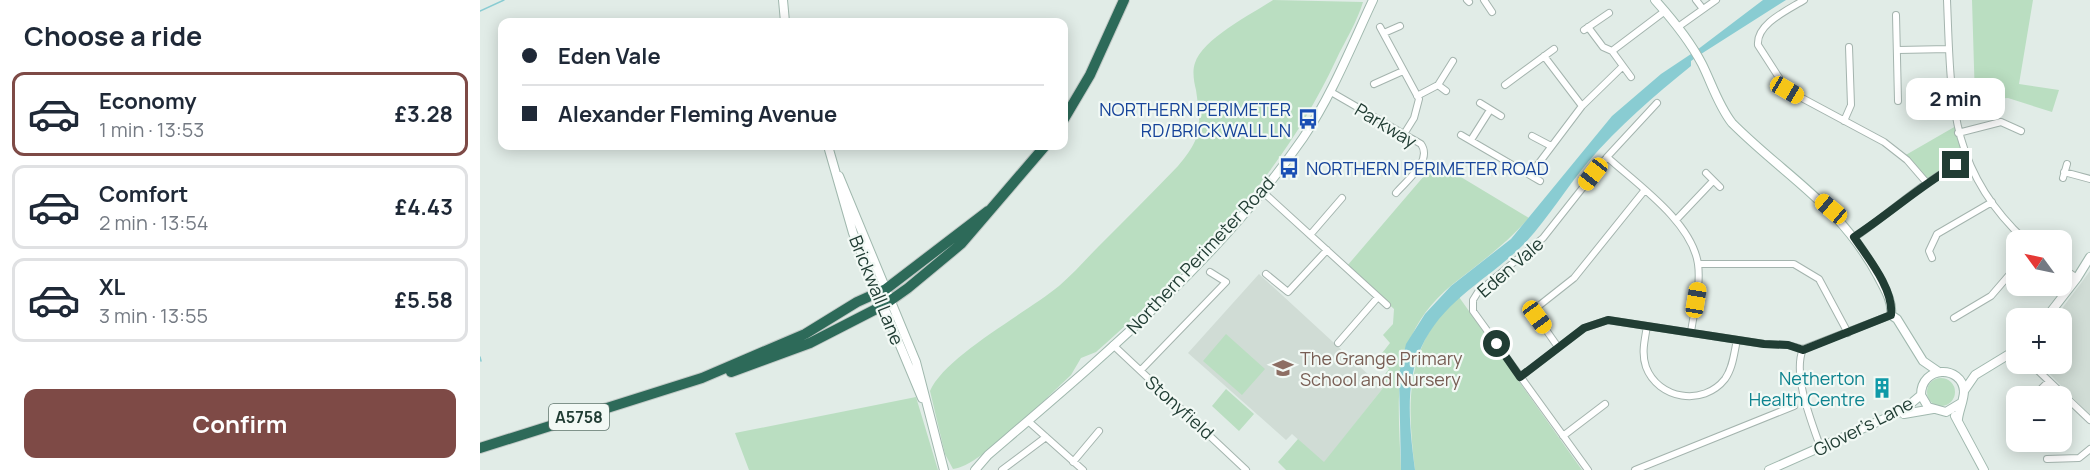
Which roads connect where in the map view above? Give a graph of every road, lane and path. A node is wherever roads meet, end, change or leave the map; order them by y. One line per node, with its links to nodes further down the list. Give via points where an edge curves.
1 (783, 0): 15 (street)
2 (1124, 0): 39 (highway, via 1090,75)
3 (1373, 0): 32 (street, Northern Perimeter Road)
4 (1484, 0): 12 (street)
5 (1656, 0): 11 (street)
6 (1696, 0): 10 (street)
7 (1716, 0): 10 (street)
8 (1803, 0): 41 (street, via 1763,27 1758,45 1781,85)
9 (1947, 0): 20 (street)
10 (1703, 9): 17 (street)
11 (1665, 11): 17 (street); 22 (street)
12 (1492, 12)
13 (1609, 13): 22 (street, via 1586,29)
14 (1896, 15): 21 (street)
15 (784, 18)
16 (1400, 26): 26 (street, via 1382,30)
17 (1678, 27): 69 (street, via 1732,123 1831,209)
18 (1850, 47): 41 (street, via 1846,55 1851,105)
19 (1554, 49): 23 (street)
20 (1949, 49): 21 (street); 43 (street, via 1949,83)
21 (1898, 50): 34 (street)
22 (1612, 51): 25 (street)
23 (1544, 56): 30 (street); 37 (street)
24 (1453, 61): 29 (street)
25 (1622, 67): 27 (street); 37 (street)
26 (1403, 71): 28 (street); 33 (street)
27 (1631, 77)
28 (1374, 84)
29 (1438, 85): 31 (street); 33 (street)
30 (1505, 85)
31 (1446, 91)
32 (1331, 92): 44 (street, Parkway); 62 (street, Northern Perimeter Road)
33 (1417, 96): 44 (street, via 1418,108)
34 (1898, 101)
35 (1480, 103): 38 (street)
36 (1657, 103): 51 (street, Eden Vale)
37 (1582, 106): 48 (street)
38 (1490, 110): 40 (street); 47 (street)
39 (1068, 112)
40 (1500, 116)
41 (1844, 121): 59 (street, via 1895,150)
42 (2021, 131): 43 (street, via 2001,122)
43 (1959, 133): 52 (street)
44 (1404, 134): 63 (street, Parkway, via 1421,144 1424,158)
45 (1461, 135): 47 (street)
46 (1532, 136): 48 (street)
47 (1471, 140): 55 (street)
48 (1551, 146): 55 (street)
49 (829, 150): 79 (street, Brickwall Lane)
50 (1042, 150): 79 (highway, A5758, via 988,212)
51 (1607, 157): 61 (street); 100 (street, Eden Vale, via 1543,238 1475,295 1473,310)
52 (1968, 160): 59 (street); 65 (street)
53 (2067, 164): 56 (street, via 2064,175)
54 (1706, 173): 58 (street)
55 (1530, 175): 57 (street)
56 (2090, 179)
57 (1540, 181)
58 (1713, 181): 60 (street); 66 (street)
59 (1926, 182): 69 (street)
60 (1720, 187)
61 (1644, 191): 66 (street); 91 (street, via 1574,278 1536,308 1537,317)
62 (1263, 192): 68 (street); 90 (street, Northern Perimeter Road, via 1186,275)
63 (1396, 193)
64 (1342, 198): 68 (street)
65 (1992, 202): 67 (street); 72 (street, via 1937,234 1925,252)
66 (1676, 220): 73 (street, via 1690,240)
67 (2016, 230)
68 (1310, 235): 70 (street)
69 (1854, 237): 84 (street, via 1886,291)
70 (1327, 250): 75 (street, via 1288,292); 80 (street)
71 (2090, 257): 77 (street)
72 (1932, 258)
73 (1698, 264): 86 (street); 87 (street, via 1794,264 1820,279)
74 (1210, 272): 95 (street, via 1226,282)
75 (1266, 274)
76 (2072, 275): 77 (street)
77 (2077, 278): 83 (street)
78 (2006, 279): 82 (street, via 1991,296 1957,316)
79 (884, 297): 101 (highway, A5758, via 836,324); 101 (highway, A5758, via 793,351); 124 (street, Brickwall Lane, via 924,402)
80 (1378, 297): 81 (street); 89 (street)
81 (1387, 304)
82 (1957, 308)
83 (2054, 308)
84 (1891, 315): 87 (street); 94 (street)
85 (1647, 326): 86 (street); 88 (street, via 1643,347 1646,367 1655,382 1678,395 1703,395 1719,385 1730,370); 91 (street, via 1601,321)
86 (1691, 332): 88 (street)
87 (1848, 333): 92 (street)
88 (1737, 340): 92 (street)
89 (1338, 343)
90 (1113, 345): 95 (street, Stonyfield); 114 (street, Northern Perimeter Road)
91 (1558, 347): 100 (street)
92 (1803, 350): 119 (street, via 1803,389)
93 (2006, 356): 99 (street)
94 (1923, 361): 96 (street); 102 (street)
95 (1141, 370): 127 (street, Stonyfield)
96 (1939, 372): 98 (street); 102 (street)
97 (2042, 374): 103 (street)
98 (1954, 375): 99 (street); 105 (street)
99 (1975, 375): 105 (street)
100 (1520, 377): 116 (street, Eden Vale)
101 (702, 378): 118 (highway, A5758)
102 (1925, 380): 106 (street)
103 (2049, 381): 104 (street); 113 (street)
104 (2044, 386)
105 (1964, 391): 107 (street)
106 (1921, 395): 110 (street); 119 (street, Glover's Lane, via 1902,411)
107 (1961, 403): 111 (street); 112 (street)
108 (1605, 404): 116 (street)
109 (1794, 406): 129 (street)
110 (1933, 409): 111 (street); 131 (street, Glover's Lane, via 1912,411)
111 (1948, 411): 112 (street)
112 (1958, 419): 132 (street)
113 (2090, 420)
114 (1028, 421): 117 (street); 123 (street, Northern Perimeter Road)
115 (1100, 431): 122 (street)
116 (1563, 436): 128 (street, Eden Vale)
117 (1046, 437): 122 (street); 125 (street)
118 (480, 448)
119 (1821, 449): 130 (street, Glover's Lane)
120 (2090, 449): 121 (street, via 2079,458)
121 (2046, 459)
122 (1073, 462): 126 (street)
123 (974, 469)
124 (944, 470)
125 (1002, 470)
126 (1083, 470)
127 (1246, 470)
128 (1588, 470)
129 (1635, 470)
130 (1769, 470)
131 (1778, 470)
132 (1984, 470)

